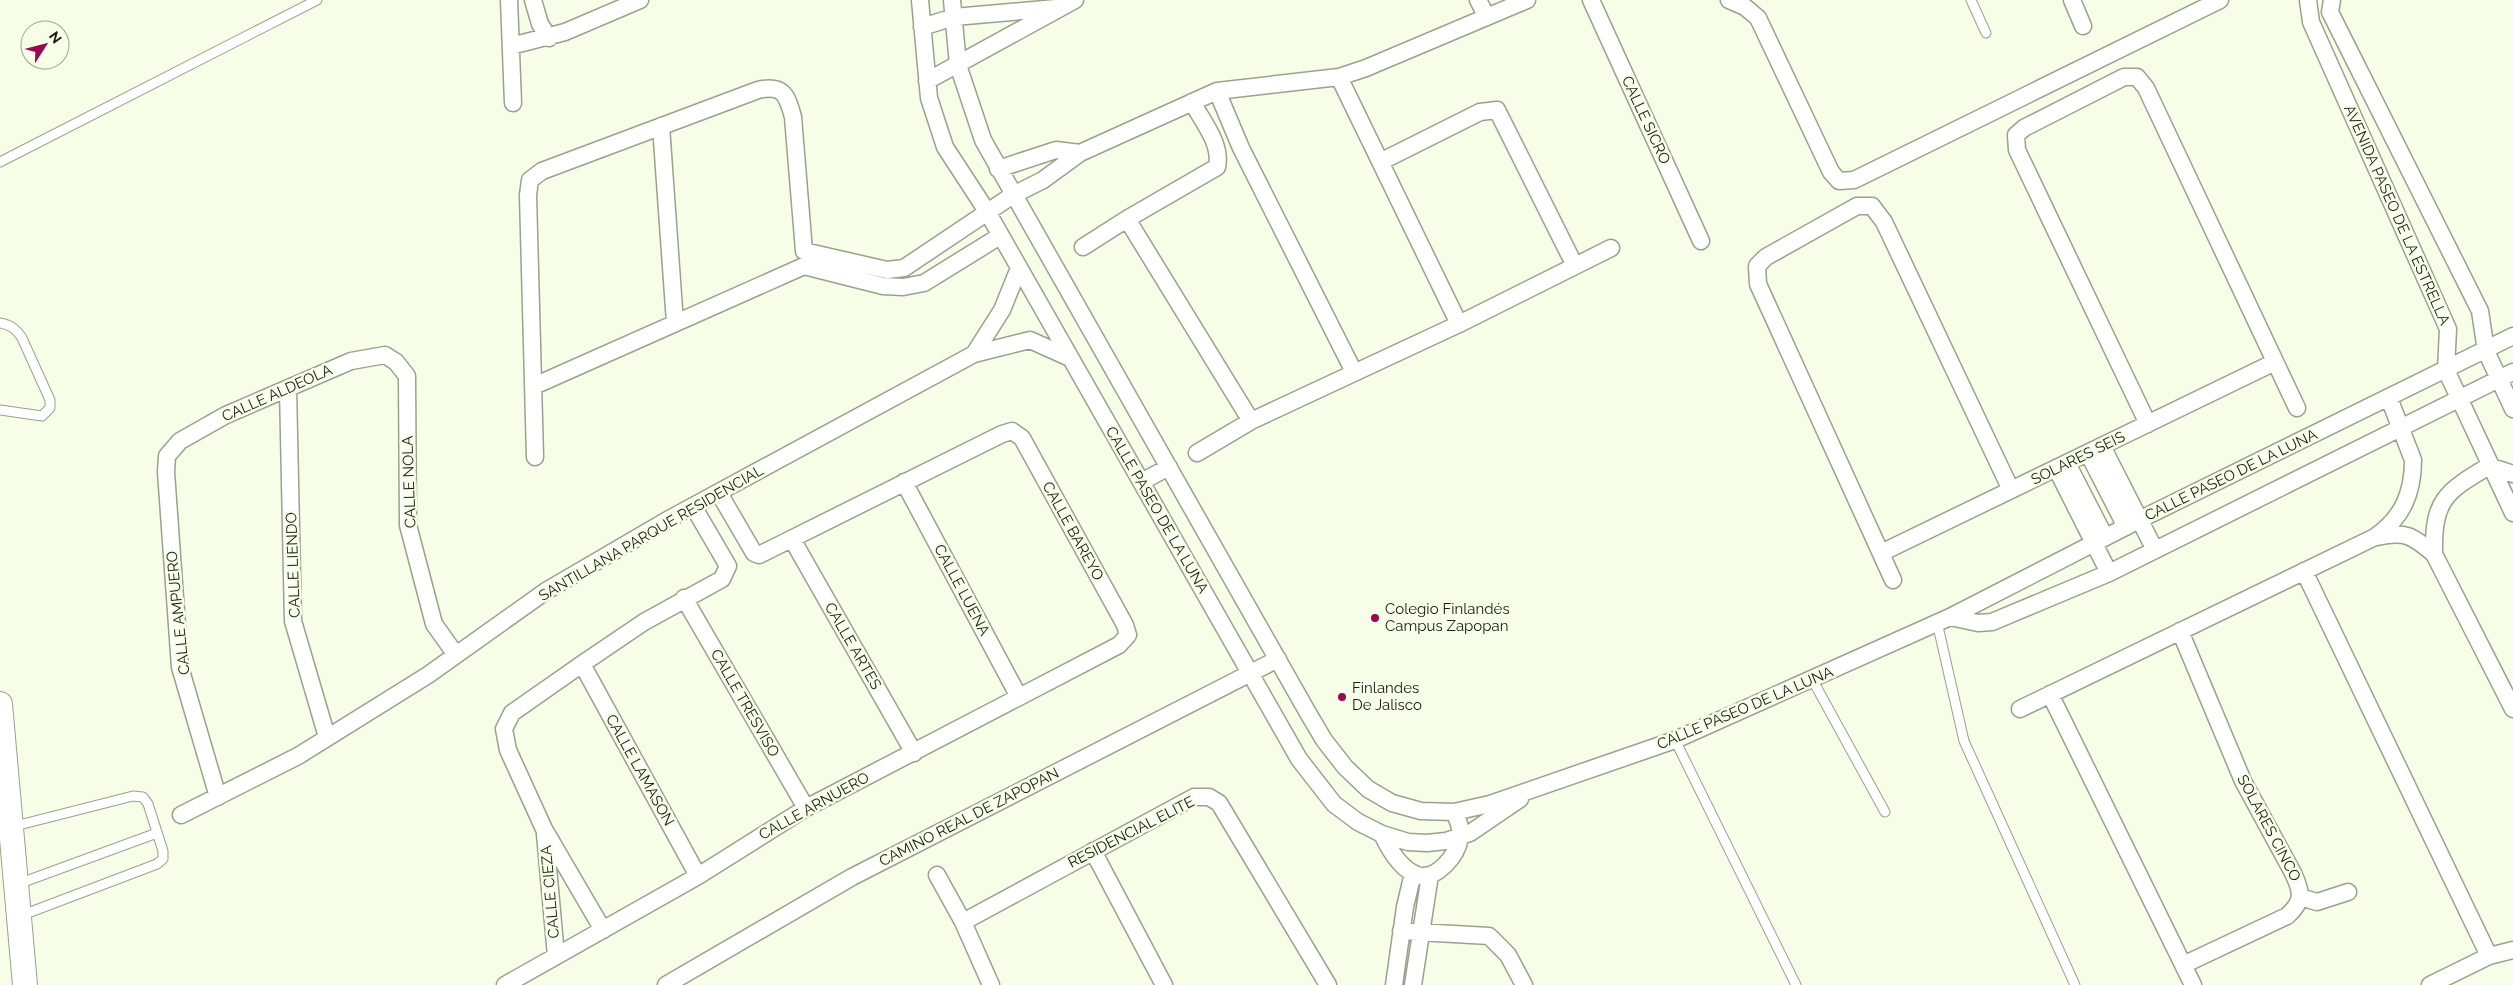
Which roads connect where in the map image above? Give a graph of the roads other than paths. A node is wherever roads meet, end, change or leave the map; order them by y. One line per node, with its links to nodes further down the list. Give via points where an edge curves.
1 (317, 0): 34 (lane)
2 (509, 0): 24 (street)
3 (533, 0): 23 (street, via 540,24)
4 (640, 0): 23 (street)
5 (920, 0): 21 (street, CALLE PASEO DE LA LUNA)
6 (952, 0): 17 (street, CALLE PASEO DE LA LUNA)
7 (1478, 0): 18 (street)
8 (1527, 0): 18 (street)
9 (1591, 0): 40 (street, CALLE SICRO)
10 (1729, 0): 13 (street, via 1758,18 1831,172 1839,181 1854,180)
11 (1971, 0): 22 (lane)
12 (2073, 0): 20 (street)
13 (2220, 0)
14 (2308, 0): 19 (street, AVENIDA PASEO DE LA ESTRELLA)
15 (1069, 4): 17 (street); 25 (street)
16 (2331, 6): 19 (street); 49 (street, AVENIDA PASEO DE LA ESTRELLA, via 2480,311)
17 (954, 17): 21 (street); 25 (street, CALLE PASEO DE LA LUNA)
18 (1487, 17): 26 (street)
19 (2311, 22): 54 (street, AVENIDA PASEO DE LA ESTRELLA, via 2448,329)
20 (2083, 26)
21 (922, 27): 27 (street, CALLE PASEO DE LA LUNA)
22 (1986, 33)
23 (549, 38): 24 (street)
24 (511, 46): 30 (street)
25 (958, 65): 27 (street); 35 (street, CALLE PASEO DE LA LUNA, via 983,140)
26 (1339, 77): 28 (street); 33 (street)
27 (928, 81): 37 (street, CALLE PASEO DE LA LUNA, via 929,98 945,147)
28 (1216, 91): 29 (street); 55 (street, via 1241,148)
29 (1192, 102): 32 (street); 38 (street, via 1217,147 1218,167)
30 (513, 103)
31 (661, 126): 37 (street, via 758,90 770,87 780,90 789,100 793,117 804,250 887,270 904,268); 45 (street); 57 (street, via 542,171 530,180)
32 (1080, 153): 35 (street, via 1056,150); 36 (street, via 1043,180)
33 (1382, 161): 43 (street, via 1480,112 1497,110); 47 (street)
34 (0, 162)
35 (998, 169): 36 (street, CALLE PASEO DE LA LUNA)
36 (1013, 195): 37 (street); 73 (street, CALLE PASEO DE LA LUNA)
37 (988, 213): 39 (street, CALLE PASEO DE LA LUNA)
38 (1128, 219): 41 (street); 64 (street)
39 (1000, 236): 44 (street, CALLE PASEO DE LA LUNA); 45 (street, via 924,283 883,286 804,266)
40 (1701, 241)
41 (1083, 247)
42 (1610, 248): 43 (street)
43 (1574, 266): 47 (street)
44 (1019, 268): 50 (street, via 1002,310); 51 (street, CALLE PASEO DE LA LUNA)
45 (675, 322): 57 (street)
46 (0, 323): 63 (lane, via 8,324 22,338 50,400 50,408 42,416)
47 (1458, 324): 55 (street)
48 (2513, 336): 49 (street, CALLE PASEO DE LA LUNA)
49 (2486, 351): 54 (street, CALLE PASEO DE LA LUNA); 56 (street, AVENIDA PASEO DE LA ESTRELLA)
50 (974, 354): 51 (street, via 1030,340); 78 (street, SANTILLANA PARQUE RESIDENCIAL)
51 (1070, 358): 76 (street, CALLE PASEO DE LA LUNA)
52 (396, 362): 58 (street, CALLE ALDEOLA, via 385,355 350,361); 96 (street, CALLE NOLA, via 407,376 408,525 434,624)
53 (2275, 362): 61 (street); 65 (street, SOLARES SEIS); 65 (street, via 2146,88 2137,77 2124,77 2024,128 2016,135 2017,150)
54 (2446, 370): 59 (street, CALLE PASEO DE LA LUNA); 60 (street, AVENIDA PASEO DE LA ESTRELLA)
55 (1354, 372): 64 (street)
56 (2506, 375): 60 (street); 62 (street, AVENIDA PASEO DE LA ESTRELLA)
57 (534, 386): 70 (street)
58 (288, 388): 69 (street, CALLE ALDEOLA, via 226,415 180,441); 106 (street, CALLE LIENDO, via 293,620)
59 (2389, 398): 66 (street); 81 (street, CALLE PASEO DE LA LUNA)
60 (2460, 399): 66 (street); 72 (street, AVENIDA PASEO DE LA ESTRELLA)
61 (2297, 408)
62 (2513, 409)
63 (0, 410)
64 (1251, 420): 68 (street)
65 (2148, 424): 67 (street, SOLARES SEIS)
66 (2400, 427): 83 (street, via 2413,460 2404,509 2388,528); 86 (street)
67 (2095, 449): 71 (street, SOLARES SEIS); 81 (street); 82 (street)
68 (1197, 453)
69 (166, 456): 110 (street, CALLE AMPUERO, via 180,667)
70 (535, 457)
71 (2062, 465): 77 (street, SOLARES SEIS); 85 (street)
72 (2489, 466): 74 (street); 80 (street, AVENIDA PASEO DE LA ESTRELLA); 88 (street, via 2444,499 2434,520)
73 (1169, 467): 76 (street); 97 (street, CALLE PASEO DE LA LUNA)
74 (2513, 474)
75 (904, 482): 84 (street); 95 (street, CALLE BAREYO, via 1012,431 1022,438 1125,625); 102 (street, CALLE LUENA)
76 (1141, 482): 99 (street, CALLE PASEO DE LA LUNA)
77 (2011, 490): 87 (street, SOLARES SEIS); 87 (street, via 1884,222 1872,206 1857,206 1766,257 1756,266 1758,284)
78 (719, 493): 79 (street, SANTILLANA PARQUE RESIDENCIAL); 84 (street, via 754,553 765,554)
79 (693, 506): 92 (street, CALLE CIEZA, via 728,566 722,579); 96 (street, SANTILLANA PARQUE RESIDENCIAL, via 546,591)
80 (2513, 513)
81 (2140, 519): 82 (street, CALLE PASEO DE LA LUNA); 86 (street)
82 (2126, 527): 85 (street, CALLE PASEO DE LA LUNA)
83 (2375, 537): 88 (street, via 2398,532 2418,541); 89 (street)
84 (792, 539): 108 (street, CALLE ARTES)
85 (2099, 540): 90 (street); 93 (street, CALLE PASEO DE LA LUNA)
86 (2155, 550): 90 (street)
87 (1881, 553): 91 (street)
88 (2434, 554): 105 (street)
89 (2304, 571): 94 (street); 135 (street)
90 (2108, 573): 93 (street, via 1992,622)
91 (1893, 580)
92 (684, 598): 98 (street, CALLE CIEZA); 111 (street, CALLE TRESVISO)
93 (1943, 619): 100 (street, CALLE PASEO DE LA LUNA); 147 (lane, via 1964,741)
94 (2180, 631): 101 (street); 127 (street, SOLARES CINCO, via 2243,781 2300,887)
95 (1128, 636): 102 (street, CALLE ARNUERO, via 1119,645)
96 (456, 655): 106 (street, SANTILLANA PARQUE RESIDENCIAL)
97 (1278, 659): 99 (street, CAMINO REAL DE ZAPOPAN); 112 (street, CALLE PASEO DE LA LUNA, via 1324,740 1368,789 1392,803 1421,811)
98 (582, 664): 116 (street, CALLE CIEZA, via 512,713 504,729 508,750); 124 (street, CALLE LAMASON)
99 (1250, 673): 118 (street, CALLE PASEO DE LA LUNA, via 1315,782 1334,804 1358,822); 137 (street, CAMINO REAL DE ZAPOPAN, via 852,877)
100 (1812, 679): 107 (street, CALLE PASEO DE LA LUNA); 113 (lane)
101 (2050, 694): 104 (street); 136 (street)
102 (1019, 697): 108 (street, CALLE ARNUERO)
103 (0, 704): 115 (main road)
104 (2020, 708)
105 (2513, 709)
106 (328, 737): 110 (street, SANTILLANA PARQUE RESIDENCIAL)
107 (1675, 740): 109 (street, CALLE PASEO DE LA LUNA); 146 (lane)
108 (914, 752): 111 (street, CALLE ARNUERO)
109 (1535, 789): 112 (street, CALLE PASEO DE LA LUNA); 119 (street, CALLE PASEO DE LA LUNA, via 1484,825)
110 (218, 797): 114 (street, SANTILLANA PARQUE RESIDENCIAL)
111 (806, 808): 124 (street, CALLE ARNUERO)
112 (1454, 812): 119 (street)
113 (1885, 812)
114 (181, 815)
115 (10, 827): 117 (lane, via 133,796 143,797 148,804); 125 (main road)
116 (544, 829): 130 (street, CALLE CIEZA); 134 (street, CALLE CIEZA)
117 (157, 833): 125 (lane); 128 (lane, via 163,859 156,864)
118 (1382, 834): 119 (street, CALLE PASEO DE LA LUNA, via 1408,842 1427,843); 121 (street, via 1396,858)
119 (1460, 837): 122 (street, via 1443,868)
120 (1093, 850): 129 (street, RESIDENCIAL ELITE); 141 (street); 142 (street, RESIDENCIAL ELITE, via 1194,797 1209,797 1219,803)
121 (1413, 873): 122 (street); 131 (street)
122 (1430, 874): 132 (street)
123 (937, 875): 129 (street)
124 (698, 876): 130 (street, CALLE ARNUERO)
125 (16, 885): 128 (main road)
126 (2348, 892): 127 (street, via 2316,902)
127 (2300, 897): 136 (street, SOLARES CINCO, via 2296,908 2287,916)
128 (18, 917): 138 (main road)
129 (963, 922): 140 (street)
130 (603, 930): 134 (street, CALLE ARNUERO)
131 (1401, 931): 132 (street); 143 (street)
132 (1421, 931): 144 (street); 145 (street, via 1489,936 1508,955)
133 (2513, 950): 135 (street)
134 (556, 956): 139 (street, CALLE ARNUERO)
135 (2488, 956): 149 (street)
136 (2183, 965): 148 (street)
137 (674, 983)
138 (25, 985)
139 (505, 985)
140 (991, 985)
141 (1164, 985)
142 (1328, 985)
143 (1394, 985)
144 (1413, 985)
145 (1524, 985)
146 (1796, 985)
147 (2075, 985)
148 (2193, 985)
149 (2430, 985)

